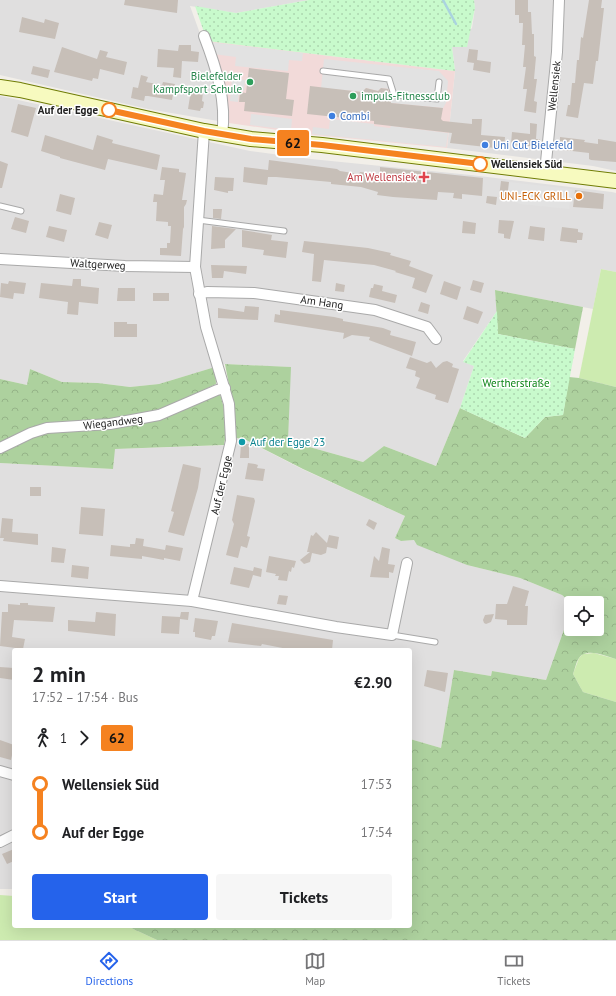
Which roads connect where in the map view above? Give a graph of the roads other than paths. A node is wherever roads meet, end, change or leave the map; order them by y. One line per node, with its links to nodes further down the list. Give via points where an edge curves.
1 (559, 0): 8 (street, Wellensiek, via 557,52)
2 (204, 36): 7 (street, via 220,90 224,115)
3 (323, 71): 4 (lane, via 389,79 394,95 437,100)
4 (439, 82)
5 (0, 89): 6 (main road, via 20,90)
6 (204, 131): 7 (main road); 12 (street, Auf der Egge)
7 (222, 134): 8 (main road)
8 (545, 172): 9 (main road)
9 (616, 181)
10 (0, 206): 11 (lane)
11 (20, 211)
12 (198, 220): 13 (lane); 15 (street, Auf der Egge)
13 (284, 231)
14 (0, 259): 15 (street, Waltgerweg)
15 (195, 267): 16 (street, Auf der Egge)
16 (199, 294): 17 (street, Am Hang, via 254,293 375,310 427,327); 18 (street, Auf der Egge, via 206,327)
17 (436, 338)
18 (225, 388): 19 (street, Wiegandweg, via 159,415 110,424 47,428); 22 (street, Auf der Egge, via 231,418 231,441)
19 (0, 448)
20 (407, 563): 23 (street)
21 (0, 586): 22 (street)
22 (192, 601): 23 (street)
23 (392, 635): 24 (lane)
24 (435, 642)
25 (0, 771): 26 (street)
26 (12, 775)
27 (12, 835): 28 (street)
28 (0, 842)

